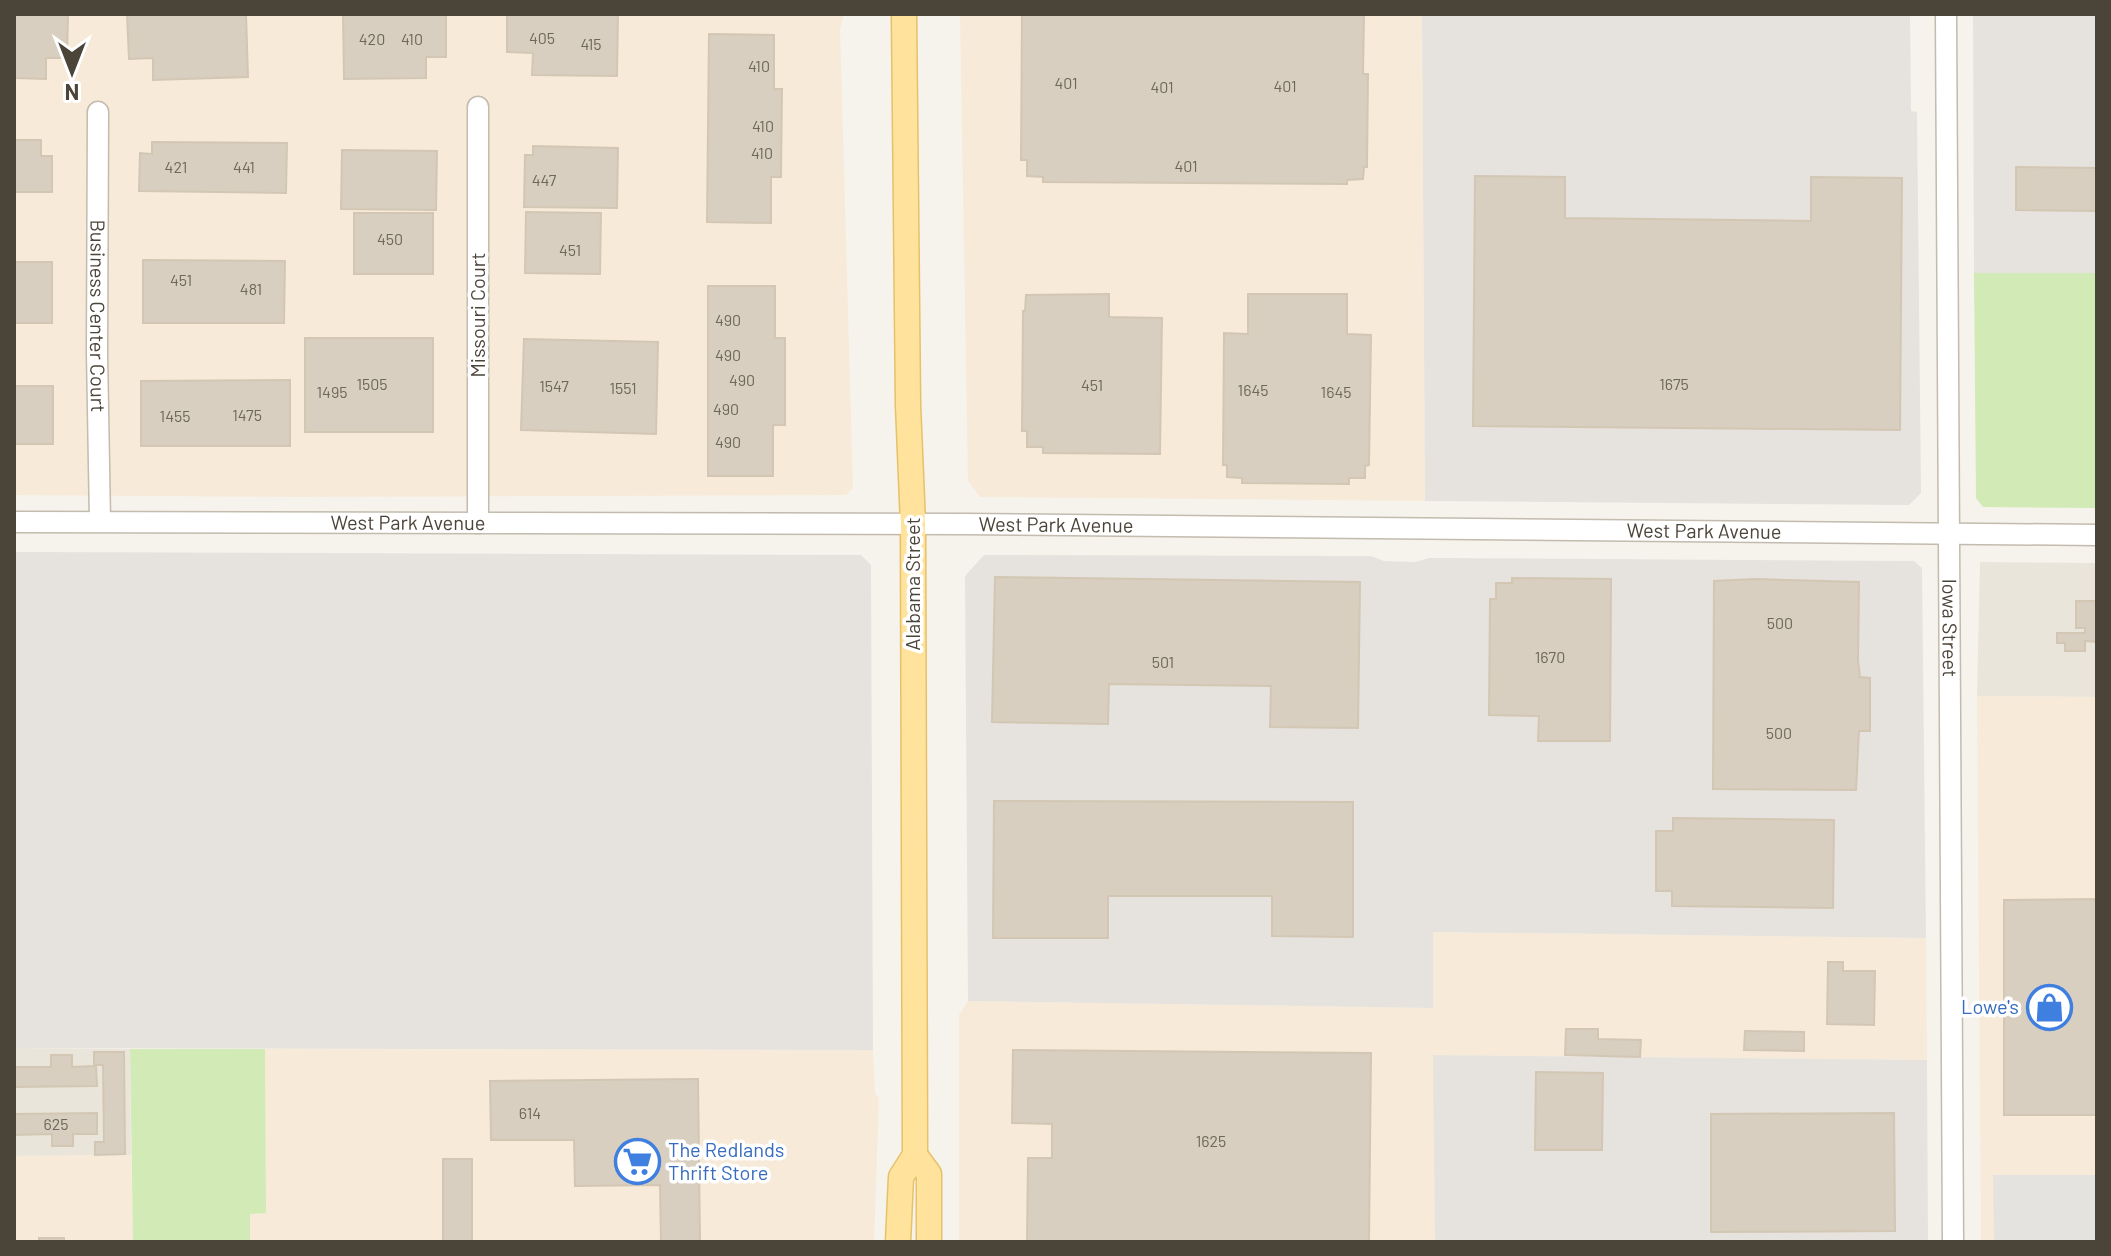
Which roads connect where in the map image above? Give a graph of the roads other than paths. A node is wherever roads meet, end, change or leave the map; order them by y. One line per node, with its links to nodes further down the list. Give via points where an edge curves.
1 (904, 14): 8 (main road, Alabama Street)
2 (1946, 14): 9 (street, Iowa Street)
3 (478, 107): 7 (street, Missouri Court)
4 (98, 112): 5 (street, Business Center Court)
5 (100, 521): 6 (street, West Park Avenue); 7 (street, West Park Avenue)
6 (14, 522)
7 (478, 523): 8 (street, West Park Avenue)
8 (913, 524): 9 (street, West Park Avenue); 11 (main road, Alabama Street)
9 (1949, 535): 10 (street, West Park Avenue); 14 (street, Iowa Street)
10 (2097, 535)
11 (915, 1155): 12 (main road, Alabama Street, via 901,1177); 13 (main road, Alabama Street, via 929,1174)
12 (898, 1242)
13 (929, 1242)
14 (1953, 1242)

